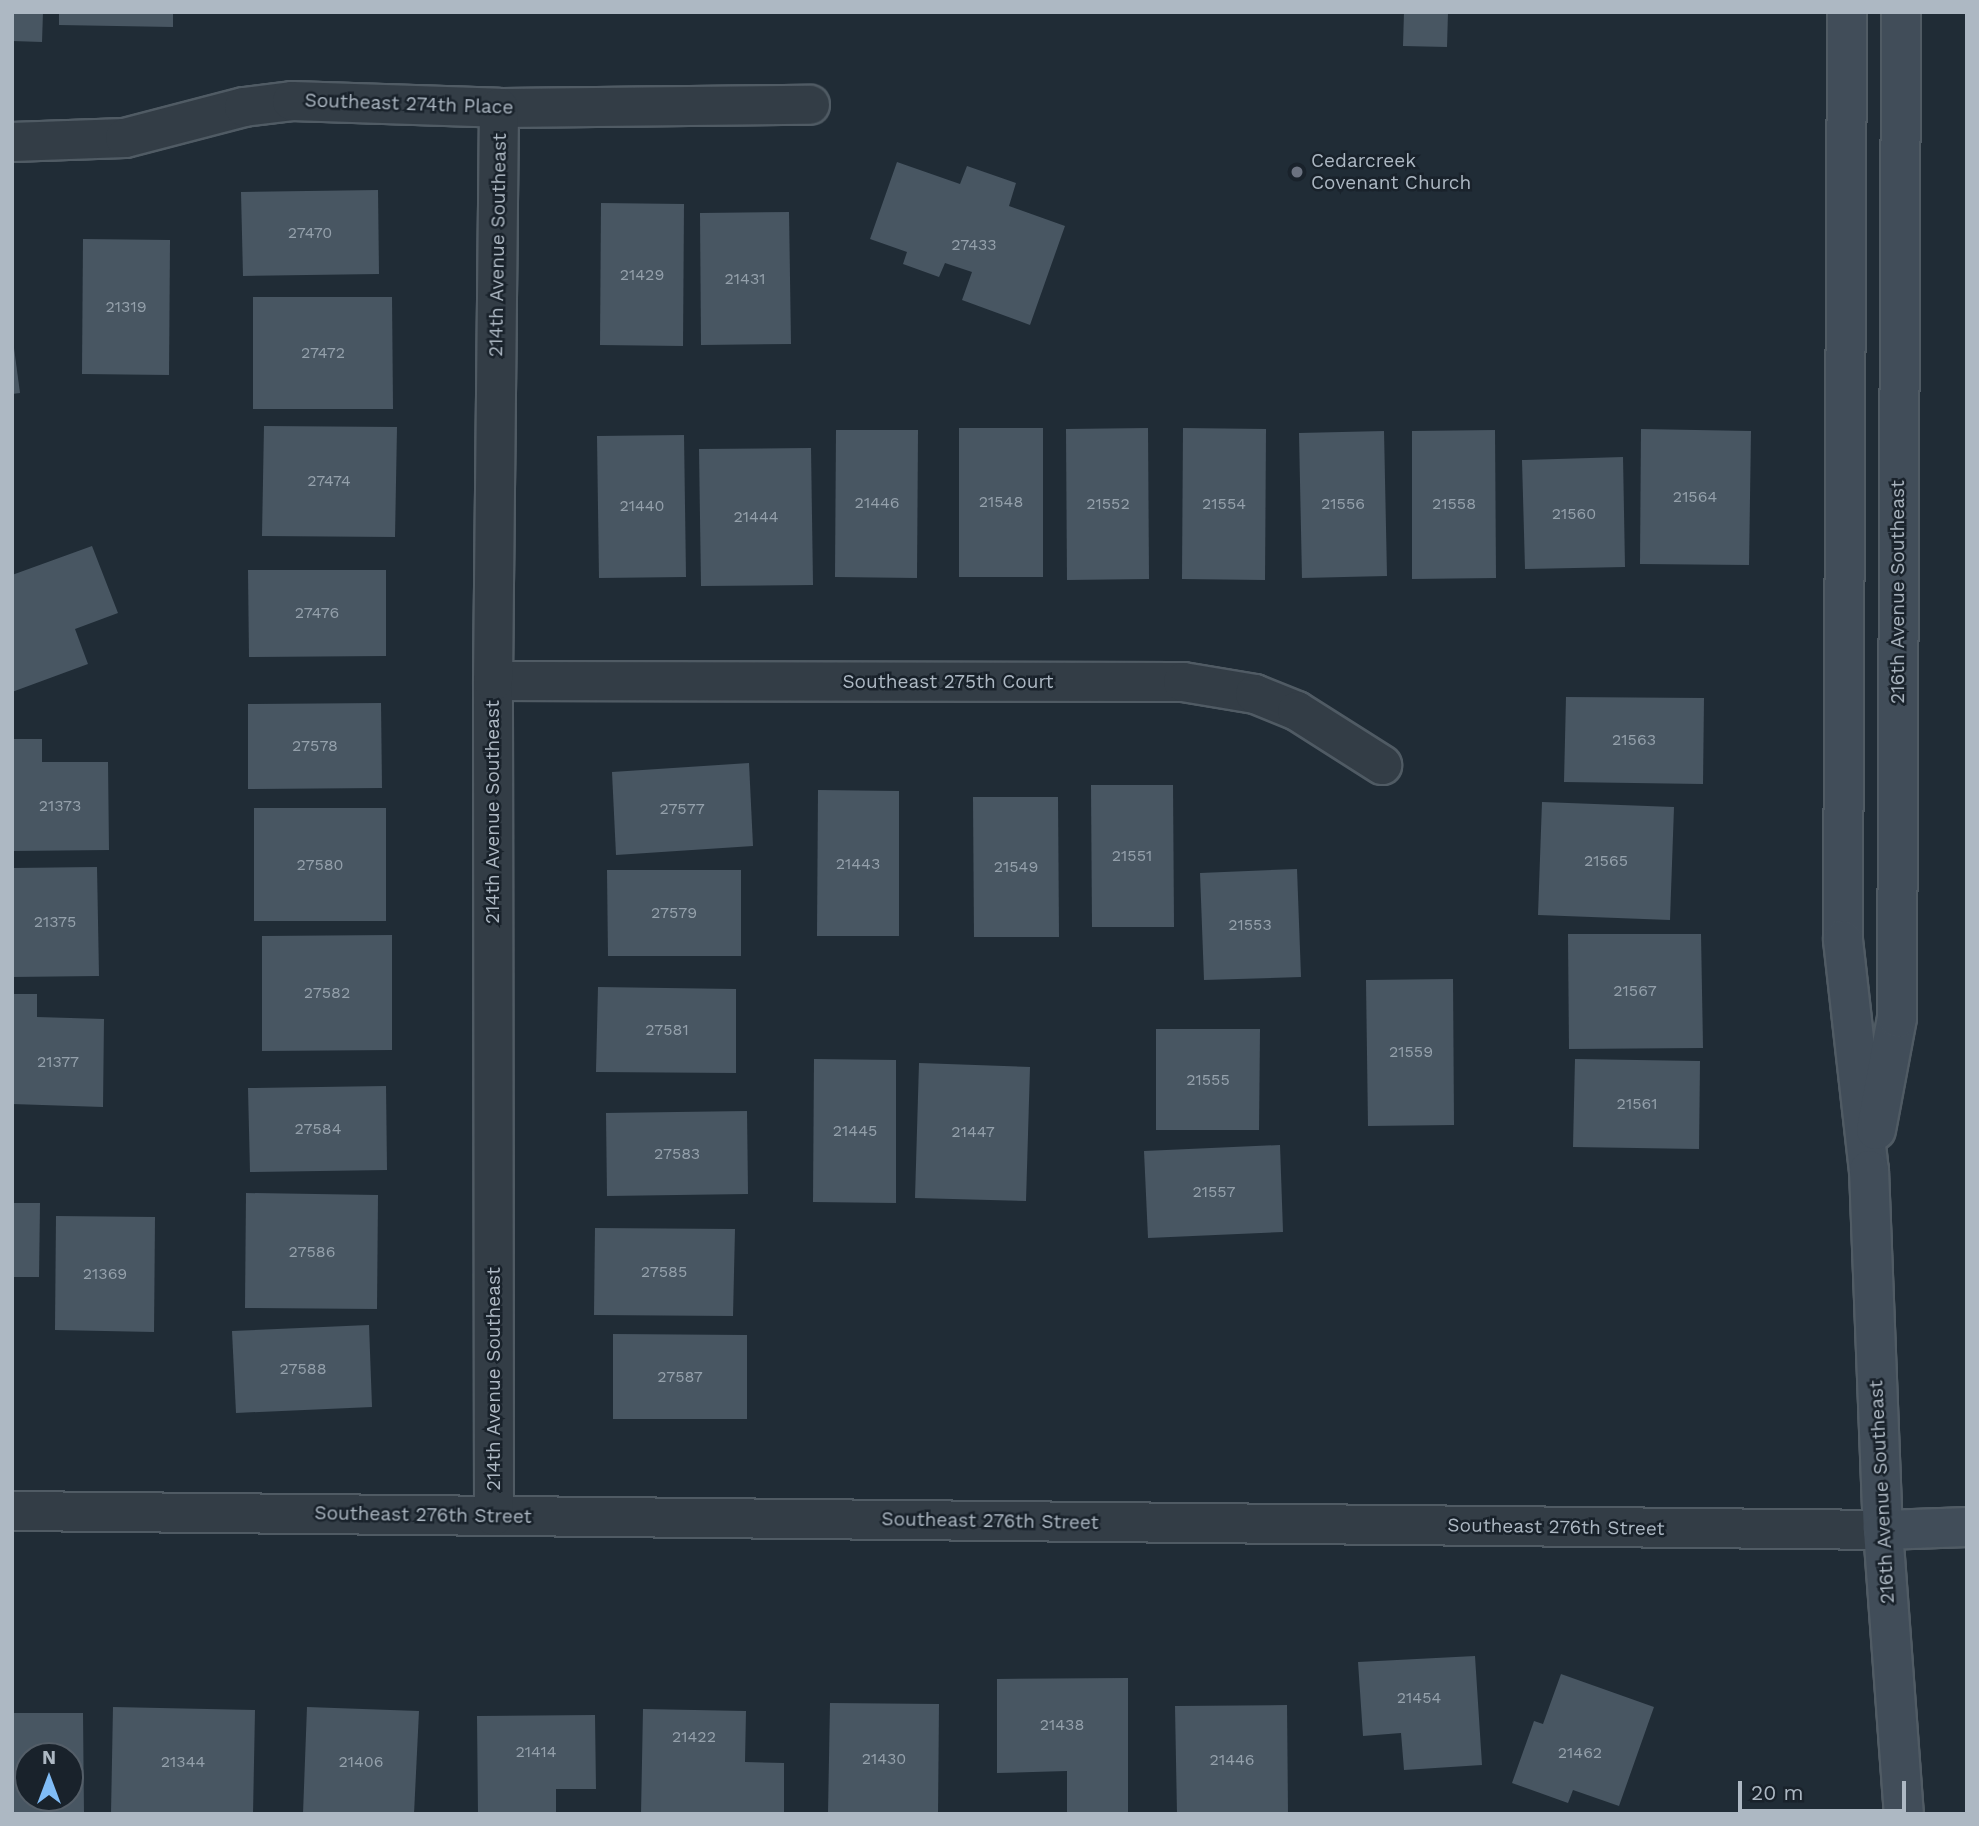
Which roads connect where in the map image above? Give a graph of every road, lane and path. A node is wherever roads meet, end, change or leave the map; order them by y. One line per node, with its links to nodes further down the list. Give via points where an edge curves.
1 (1847, 12): 8 (street, 216th Avenue Southeast, via 1843,940)
2 (1901, 12): 8 (street, 216th Avenue Southeast, via 1897,1018)
3 (810, 105): 4 (street, Southeast 274th Place)
4 (499, 107): 5 (street, Southeast 274th Place, via 292,101 244,107 125,138); 6 (street, 214th Avenue Southeast)
5 (12, 142)
6 (493, 681): 7 (street, Southeast 275th Court, via 1183,682 1255,694 1297,711); 10 (street, 214th Avenue Southeast)
7 (1382, 765)
8 (1869, 1170): 12 (street, 216th Avenue Southeast)
9 (12, 1511): 10 (street, Southeast 276th Street)
10 (494, 1516): 12 (street, Southeast 276th Street)
11 (1967, 1527): 12 (street, Southeast 276th Street)
12 (1883, 1530): 13 (street, 216th Avenue Southeast)
13 (1904, 1814)

